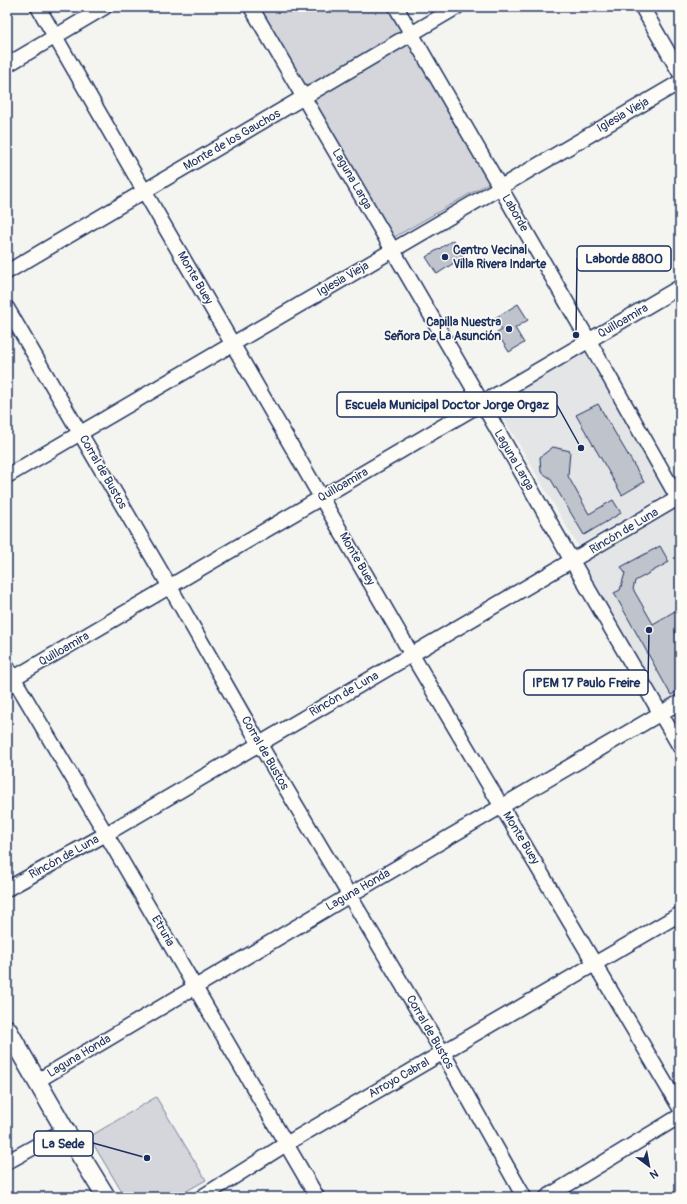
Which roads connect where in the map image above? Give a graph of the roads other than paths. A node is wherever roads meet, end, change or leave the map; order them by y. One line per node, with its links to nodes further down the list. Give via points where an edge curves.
1 (38, 7): 8 (street, Monte Buey)
2 (104, 7): 8 (street)
3 (251, 7): 12 (street, Laguna Larga)
4 (396, 7): 7 (street, Laborde)
5 (457, 7): 7 (street, Monte de los Gauchos)
6 (642, 7): 10 (street)
7 (411, 33): 12 (street, Monte de los Gauchos); 13 (street, Laborde)
8 (55, 36): 9 (street); 14 (street, Monte Buey)
9 (7, 65)
10 (680, 73)
11 (680, 82): 13 (street, Iglesia Vieja)
12 (304, 98): 14 (street, Monte de los Gauchos); 15 (street, Laguna Larga)
13 (500, 187): 15 (street, Iglesia Vieja); 19 (street, Laborde)
14 (144, 191): 16 (street, Monte de los Gauchos); 20 (street, Monte Buey)
15 (393, 250): 20 (street, Iglesia Vieja); 21 (street, Laguna Larga)
16 (7, 272)
17 (680, 287): 19 (street, Quilloamira)
18 (7, 308): 22 (street, Corral de Bustos)
19 (589, 340): 21 (street, Quilloamira); 25 (street, Laborde)
20 (233, 343): 22 (street, Iglesia Vieja); 24 (street, Monte Buey)
21 (482, 403): 24 (street, Quilloamira); 26 (street, Laguna Larga)
22 (80, 434): 23 (street, Iglesia Vieja); 27 (street, Corral de Bustos)
23 (7, 476)
24 (322, 498): 27 (street, Quilloamira); 28 (street, Monte Buey)
25 (679, 499): 26 (street, Rincón de Luna)
26 (572, 561): 28 (street, Rincón de Luna); 31 (street, Laguna Larga)
27 (170, 587): 29 (street, Quilloamira); 32 (street, Corral de Bustos)
28 (412, 655): 32 (street, Rincón de Luna); 34 (street, Monte Buey)
29 (9, 676): 35 (street, Etruria)
30 (680, 702): 31 (street, Laguna Honda)
31 (661, 714): 33 (street, Laguna Larga); 34 (street, Laguna Honda)
32 (259, 743): 35 (street, Rincón de Luna); 37 (street, Corral de Bustos)
33 (680, 747)
34 (502, 806): 37 (street, Laguna Honda); 39 (street, Monte Buey)
35 (106, 834): 36 (street, Rincón de Luna); 40 (street, Etruria)
36 (7, 889)
37 (350, 895): 40 (street, Laguna Honda); 42 (street, Corral de Bustos)
38 (680, 914): 39 (street, Arroyo Cabral)
39 (595, 964): 42 (street, Arroyo Cabral); 44 (street, Monte Buey)
40 (195, 987): 43 (street, Laguna Honda); 47 (street, Etruria)
41 (7, 1029): 43 (main road)
42 (443, 1053): 47 (street, Arroyo Cabral); 52 (street, Corral de Bustos)
43 (37, 1081): 46 (main road)
44 (680, 1108)
45 (680, 1116): 53 (street)
46 (65, 1130): 48 (street); 49 (main road)
47 (286, 1144): 50 (street, Arroyo Cabral); 51 (street, Etruria)
48 (7, 1162)
49 (106, 1197)
50 (202, 1197)
51 (317, 1197)
52 (524, 1197)
53 (547, 1197)

